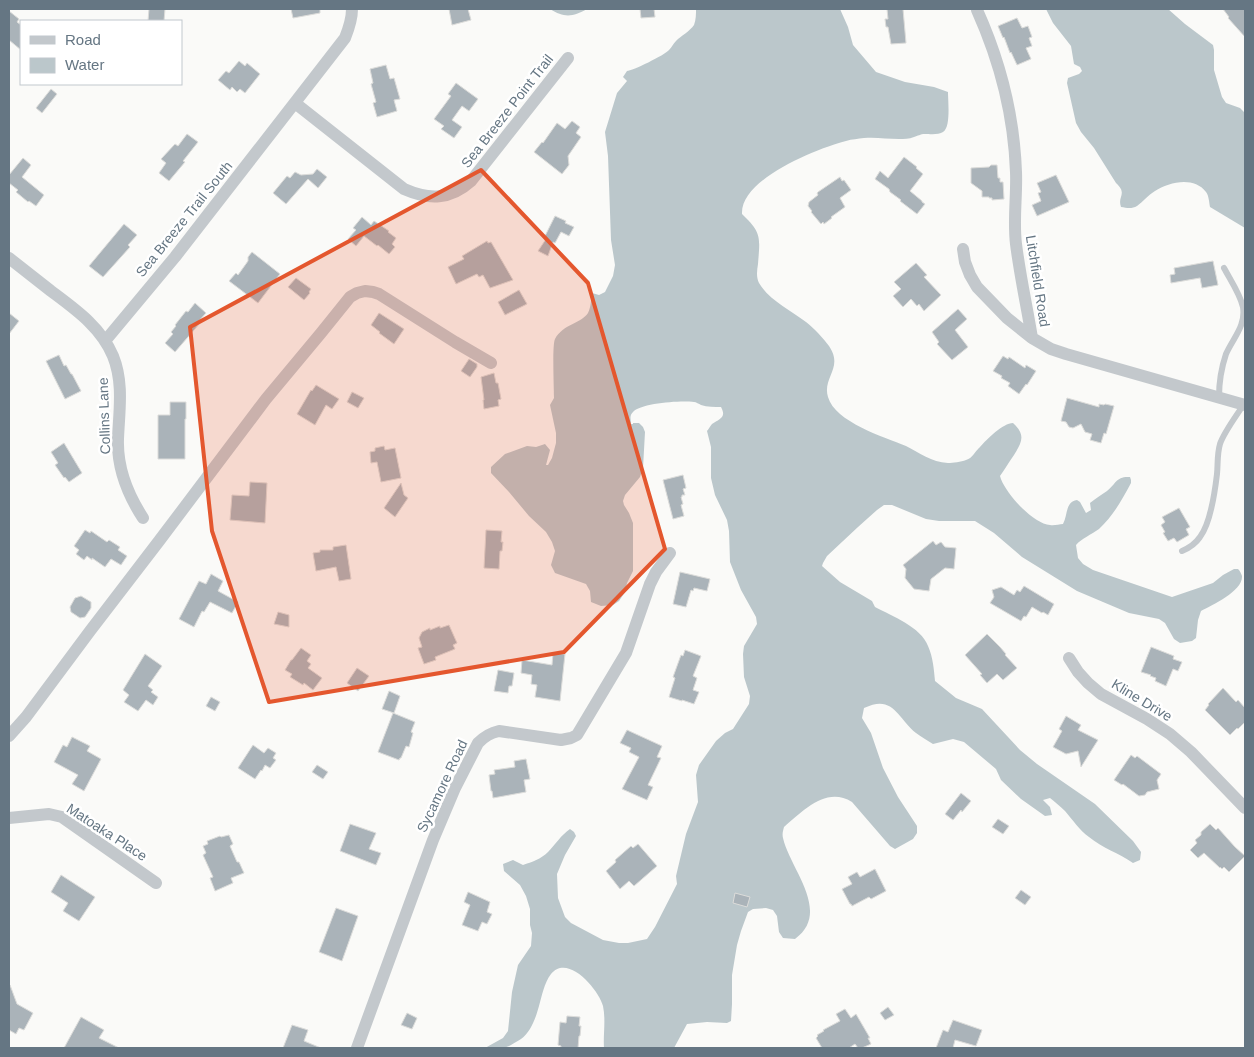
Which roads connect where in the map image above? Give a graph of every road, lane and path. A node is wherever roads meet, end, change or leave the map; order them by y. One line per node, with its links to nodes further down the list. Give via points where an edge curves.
1 (352, 9): 4 (street, Sea Breeze Trail South, via 345,38)
2 (977, 9): 8 (street, Litchfield Road, via 996,58 1009,109 1015,154 1016,244)
3 (568, 58): 4 (street, Sea Breeze Point Trail, via 471,181 458,191 437,197 418,195 404,189)
4 (295, 103): 9 (street, Sea Breeze Trail South)
5 (963, 249): 8 (street, via 965,262 977,286 1007,318)
6 (9, 258): 9 (street, via 79,312)
7 (1224, 268): 11 (lane, via 1241,299 1243,319 1222,366)
8 (1032, 338): 11 (street, Litchfield Road, via 1066,354)
9 (105, 341): 13 (street, Collins Lane, via 118,372 118,440 123,475 129,494)
10 (491, 362): 17 (street, via 379,294 365,291 350,297 266,399)
11 (1219, 397): 12 (street, Litchfield Road)
12 (1245, 404): 14 (lane, via 1221,441 1205,528 1193,545)
13 (143, 518)
14 (1182, 551)
15 (670, 553): 21 (street, Sycamore Road, via 650,584 626,653 577,734 561,740 499,731 478,743 433,840)
16 (1069, 658): 18 (street, Kline Drive, via 1078,672 1101,694 1170,734)
17 (9, 736)
18 (1245, 808)
19 (9, 818): 20 (street, Matoaka Place, via 49,814 62,817)
20 (156, 883)
21 (357, 1048)

